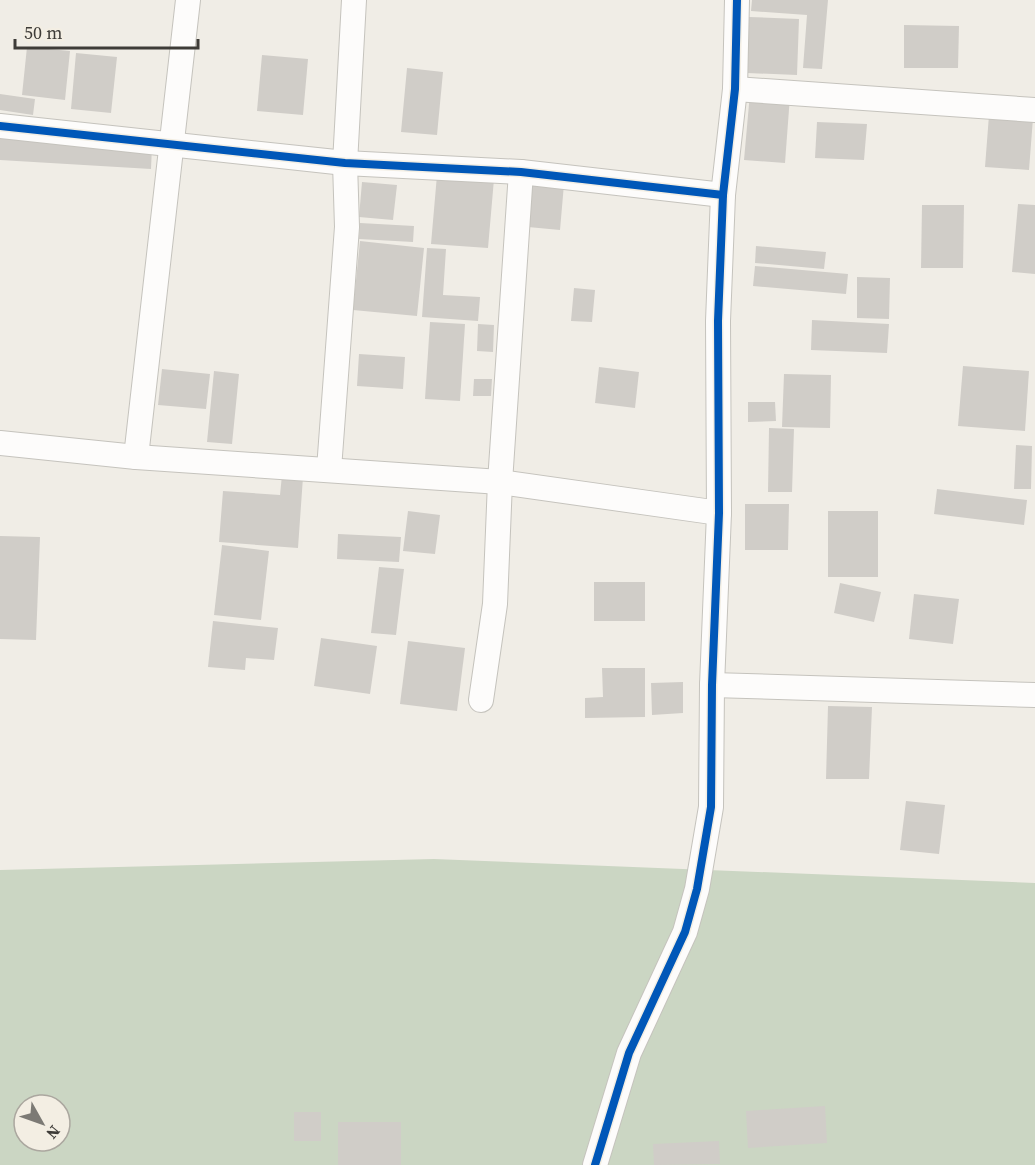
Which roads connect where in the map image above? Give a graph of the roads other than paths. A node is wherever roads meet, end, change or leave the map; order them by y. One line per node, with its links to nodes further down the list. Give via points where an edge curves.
1 (188, 0): 7 (street)
2 (354, 0): 8 (street)
3 (737, 0): 4 (street)
4 (735, 89): 5 (street); 10 (street)
5 (1035, 110)
6 (0, 126): 7 (street)
7 (172, 144): 8 (street); 12 (street)
8 (345, 163): 9 (street); 13 (street, via 347,227)
9 (521, 172): 10 (street); 14 (street)
10 (723, 195): 15 (street, via 718,321)
11 (0, 443): 12 (street)
12 (136, 457): 13 (street)
13 (329, 469): 14 (street)
14 (500, 482): 15 (street); 18 (street, via 495,604)
15 (719, 513): 16 (street)
16 (712, 685): 17 (street); 19 (street, via 711,807 697,889 685,932 629,1053)
17 (1035, 695)
18 (481, 700)
19 (595, 1165)

